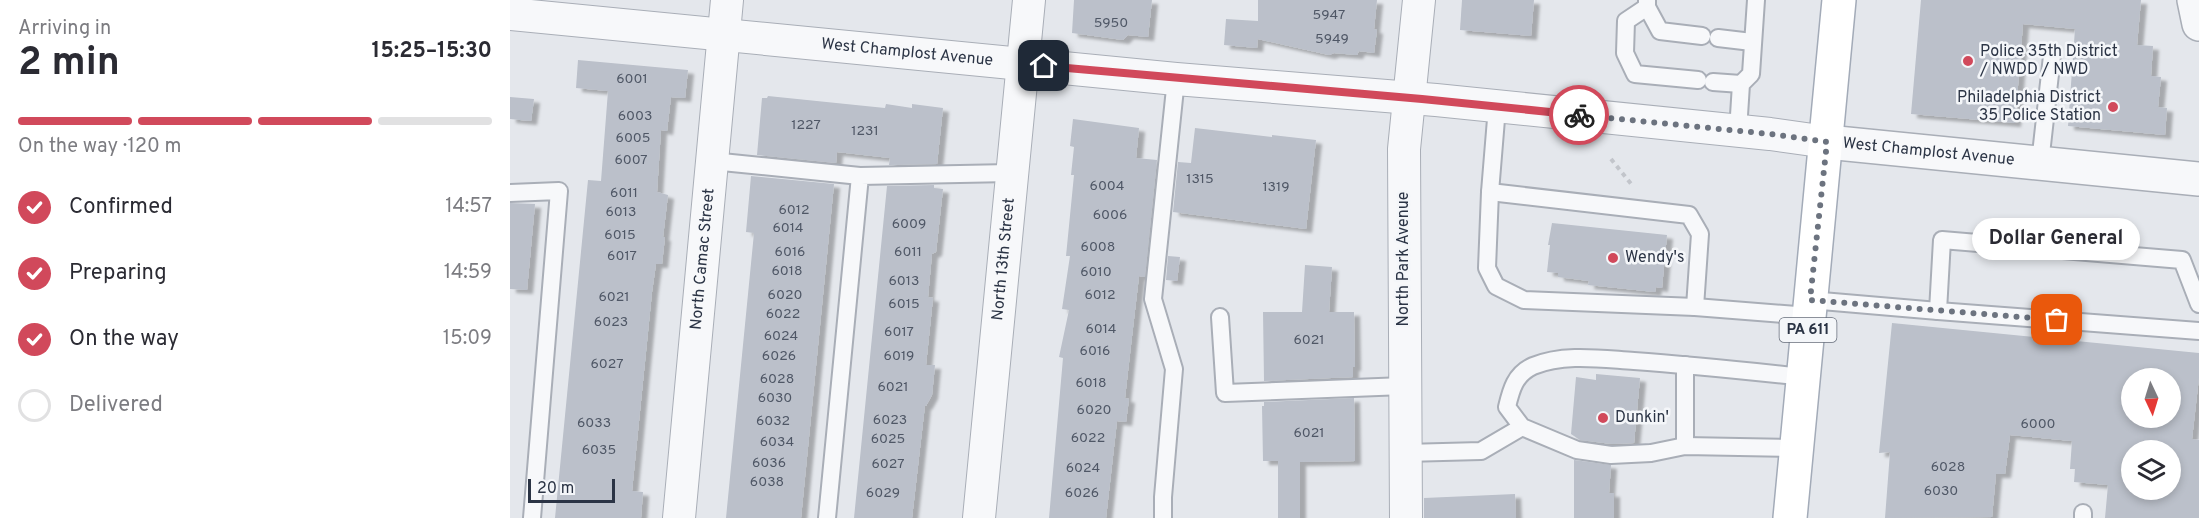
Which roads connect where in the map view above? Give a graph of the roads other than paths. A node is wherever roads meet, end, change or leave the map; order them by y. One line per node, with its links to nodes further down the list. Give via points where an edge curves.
1 (727, 0): 10 (street, North Camac Street)
2 (1029, 0): 13 (street, North 13th Street)
3 (1419, 0): 16 (street, North Park Avenue)
4 (1756, 0): 11 (lane)
5 (1839, 0): 19 (main road, PA 611)
6 (2194, 0): 9 (street)
7 (1647, 4): 11 (lane, via 1660,31); 15 (lane, via 1626,21 1625,53 1635,74)
8 (510, 14): 10 (street, West Champlost Avenue)
9 (2199, 24)
10 (724, 34): 13 (street, West Champlost Avenue); 20 (street, North Camac Street)
11 (1752, 42): 15 (lane, via 1750,74)
12 (2052, 56): 21 (lane)
13 (1023, 64): 14 (street, West Champlost Avenue); 22 (street, North 13th Street)
14 (1176, 79): 16 (street, West Champlost Avenue); 44 (lane, via 1154,299 1174,369)
15 (1741, 84): 18 (lane)
16 (1409, 98): 17 (street, West Champlost Avenue); 35 (street, North Park Avenue, via 1404,149)
17 (1497, 107): 18 (street, West Champlost Avenue); 25 (lane)
18 (1738, 131): 19 (street, West Champlost Avenue)
19 (1827, 142): 21 (street, West Champlost Avenue); 29 (main road, PA 611)
20 (712, 161): 23 (lane); 41 (street, North Camac Street)
21 (2040, 163): 24 (street, West Champlost Avenue)
22 (1010, 174): 23 (lane); 43 (street, North 13th Street)
23 (860, 176): 42 (lane)
24 (2199, 179)
25 (1490, 192): 28 (lane, via 1689,215 1700,234); 28 (lane, via 1487,268 1496,286 1524,300)
26 (510, 193): 40 (lane, via 559,191)
27 (2199, 304): 30 (lane, via 2182,260 1942,240)
28 (1695, 307): 29 (lane)
29 (1810, 308): 30 (lane); 34 (main road, PA 611)
30 (1938, 311): 32 (lane)
31 (1220, 317): 35 (lane, via 1225,393)
32 (2199, 331)
33 (1685, 365): 34 (lane); 36 (lane, via 1585,358 1532,367 1514,382 1507,407); 37 (lane)
34 (1804, 377): 38 (main road, PA 611)
35 (1404, 386): 39 (street, North Park Avenue)
36 (1522, 427): 37 (lane, via 1577,450 1652,453); 39 (lane, via 1481,451)
37 (1685, 447): 38 (lane)
38 (1797, 448): 46 (main road, PA 611)
39 (1405, 453): 45 (street, North Park Avenue)
40 (532, 518)
41 (679, 518)
42 (827, 518)
43 (979, 518)
44 (1163, 518)
45 (1406, 518)
46 (1790, 518)

